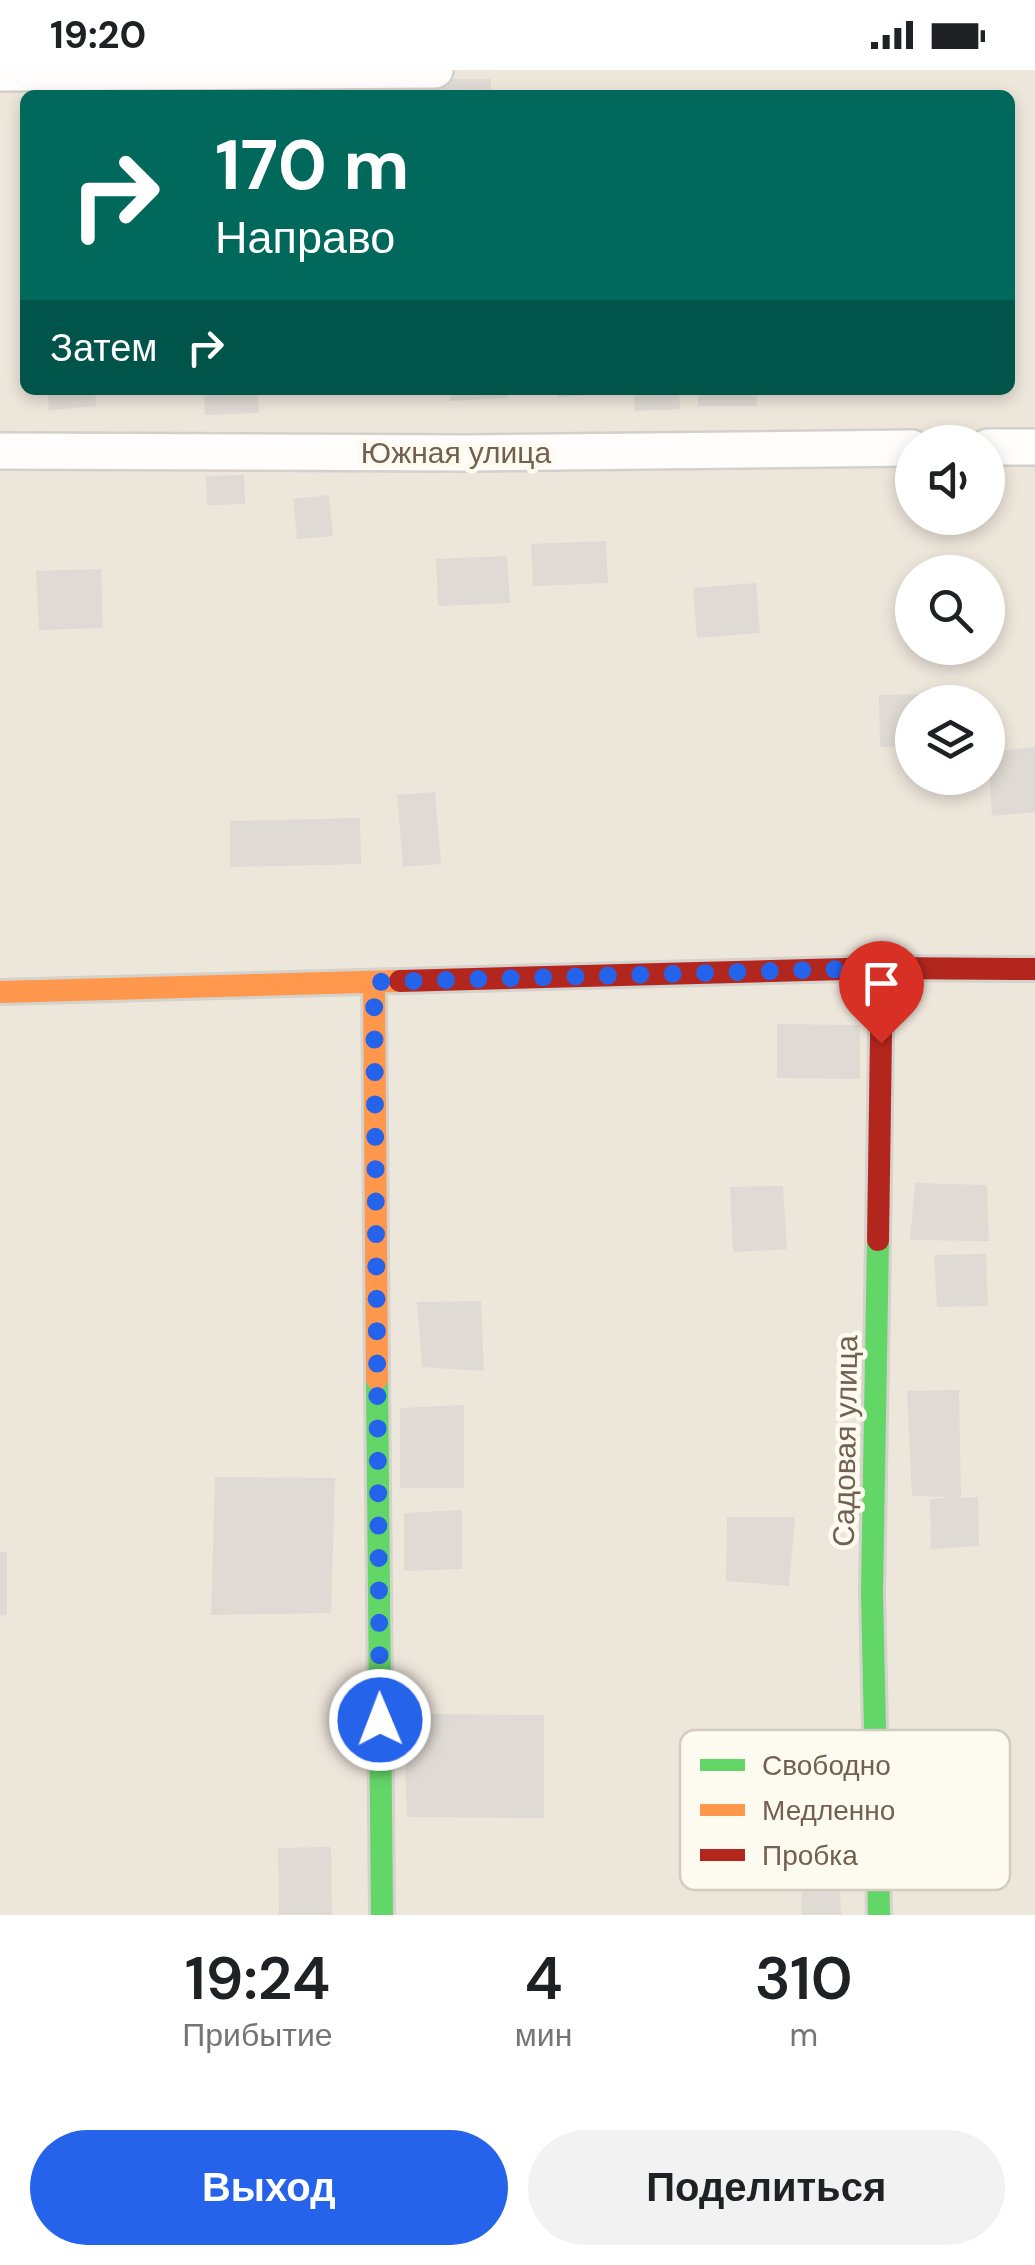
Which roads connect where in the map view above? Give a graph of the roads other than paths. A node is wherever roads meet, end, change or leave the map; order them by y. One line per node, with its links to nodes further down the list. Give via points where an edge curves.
1 (436, 70): 2 (street)
2 (0, 72)
3 (1005, 447): 4 (street)
4 (1035, 447)
5 (895, 448): 6 (street, Южная улица)
6 (0, 451)
7 (882, 968): 8 (street); 9 (street); 11 (street, Садовая улица)
8 (1035, 969)
9 (374, 982): 10 (street); 13 (street)
10 (0, 992)
11 (875, 1730)
12 (878, 1890): 14 (street, Садовая улица)
13 (382, 1915)
14 (878, 1915)

